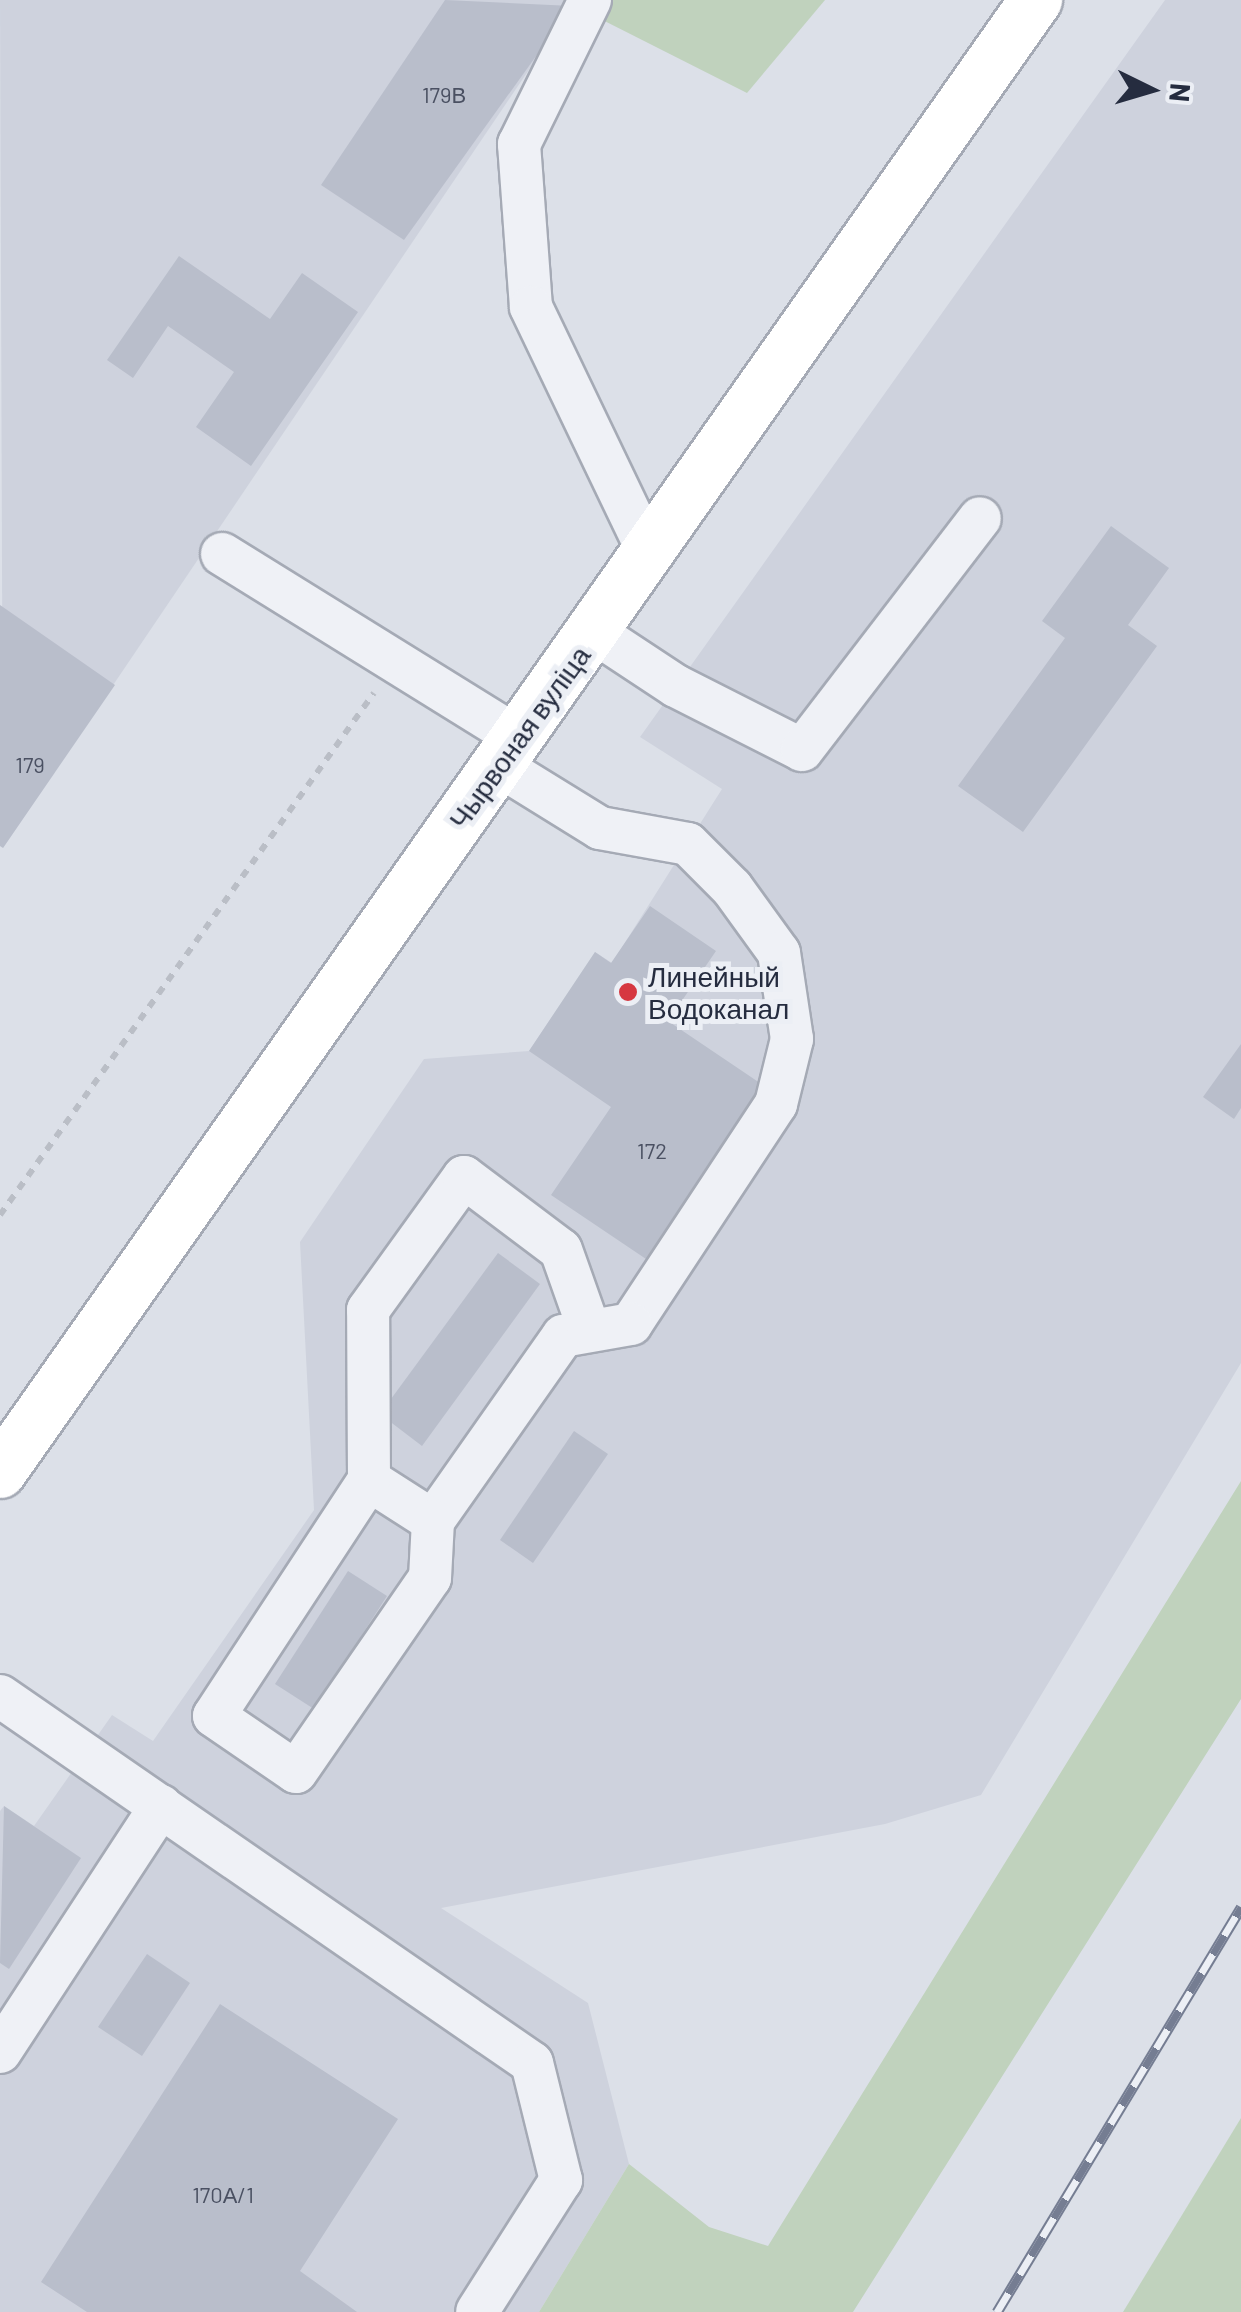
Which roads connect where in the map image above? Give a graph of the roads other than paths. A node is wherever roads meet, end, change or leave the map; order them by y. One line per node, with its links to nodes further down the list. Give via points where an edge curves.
1 (590, 0): 4 (lane, via 519,144 531,306)
2 (1036, 0): 4 (main road, Чырвоная вуліца)
3 (980, 518): 6 (lane, via 802,750 676,686)
4 (649, 552): 6 (main road, Чырвоная вуліца)
5 (222, 554): 7 (lane, via 396,664)
6 (594, 632): 7 (main road, Чырвоная вуліца)
7 (506, 750): 8 (lane, via 600,828 688,844 732,888 778,954 792,1038 776,1104 631,1324); 9 (main road, Чырвоная вуліца)
8 (589, 1329): 10 (lane, via 561,1250 464,1177 368,1310); 11 (lane, via 563,1336)
9 (0, 1472)
10 (369, 1480): 11 (lane); 11 (lane, via 214,1716 296,1772 430,1578)
11 (433, 1521)
12 (0, 1696): 13 (lane)
13 (161, 1806): 14 (lane); 15 (lane, via 532,2063 561,2180)
14 (0, 2052)
15 (478, 2312)

